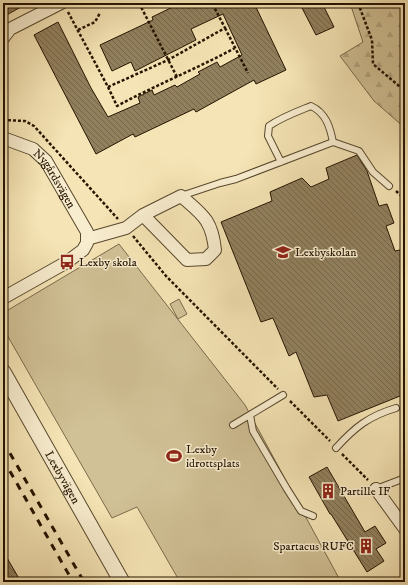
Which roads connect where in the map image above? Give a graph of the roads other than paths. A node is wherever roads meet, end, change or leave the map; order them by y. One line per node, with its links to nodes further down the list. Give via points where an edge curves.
1 (64, 6): 2 (street, via 10,29)
2 (3, 38)
3 (3, 138): 9 (street, Nygårdsvägen, via 33,148 46,161 87,232)
4 (333, 142): 5 (lane); 5 (lane, via 330,126 319,110 311,106 268,126 268,136); 6 (lane, via 359,151 374,172)
5 (281, 162): 7 (lane, via 236,180)
6 (389, 186)
7 (181, 196): 8 (street); 8 (street, via 205,217 214,235 215,250 206,259 187,260)
8 (143, 215): 9 (street, via 126,228)
9 (87, 239): 10 (street, via 83,250 74,257)
10 (3, 298)
11 (3, 372): 21 (street, Lexbyvägen)
12 (283, 395): 14 (lane)
13 (396, 408): 16 (lane, via 377,414 358,425)
14 (250, 415): 15 (lane); 19 (lane, via 253,431 287,489 301,511)
15 (233, 425)
16 (336, 448)
17 (405, 478): 18 (lane)
18 (376, 489): 20 (street)
19 (313, 516)
20 (405, 529)
21 (122, 582)

